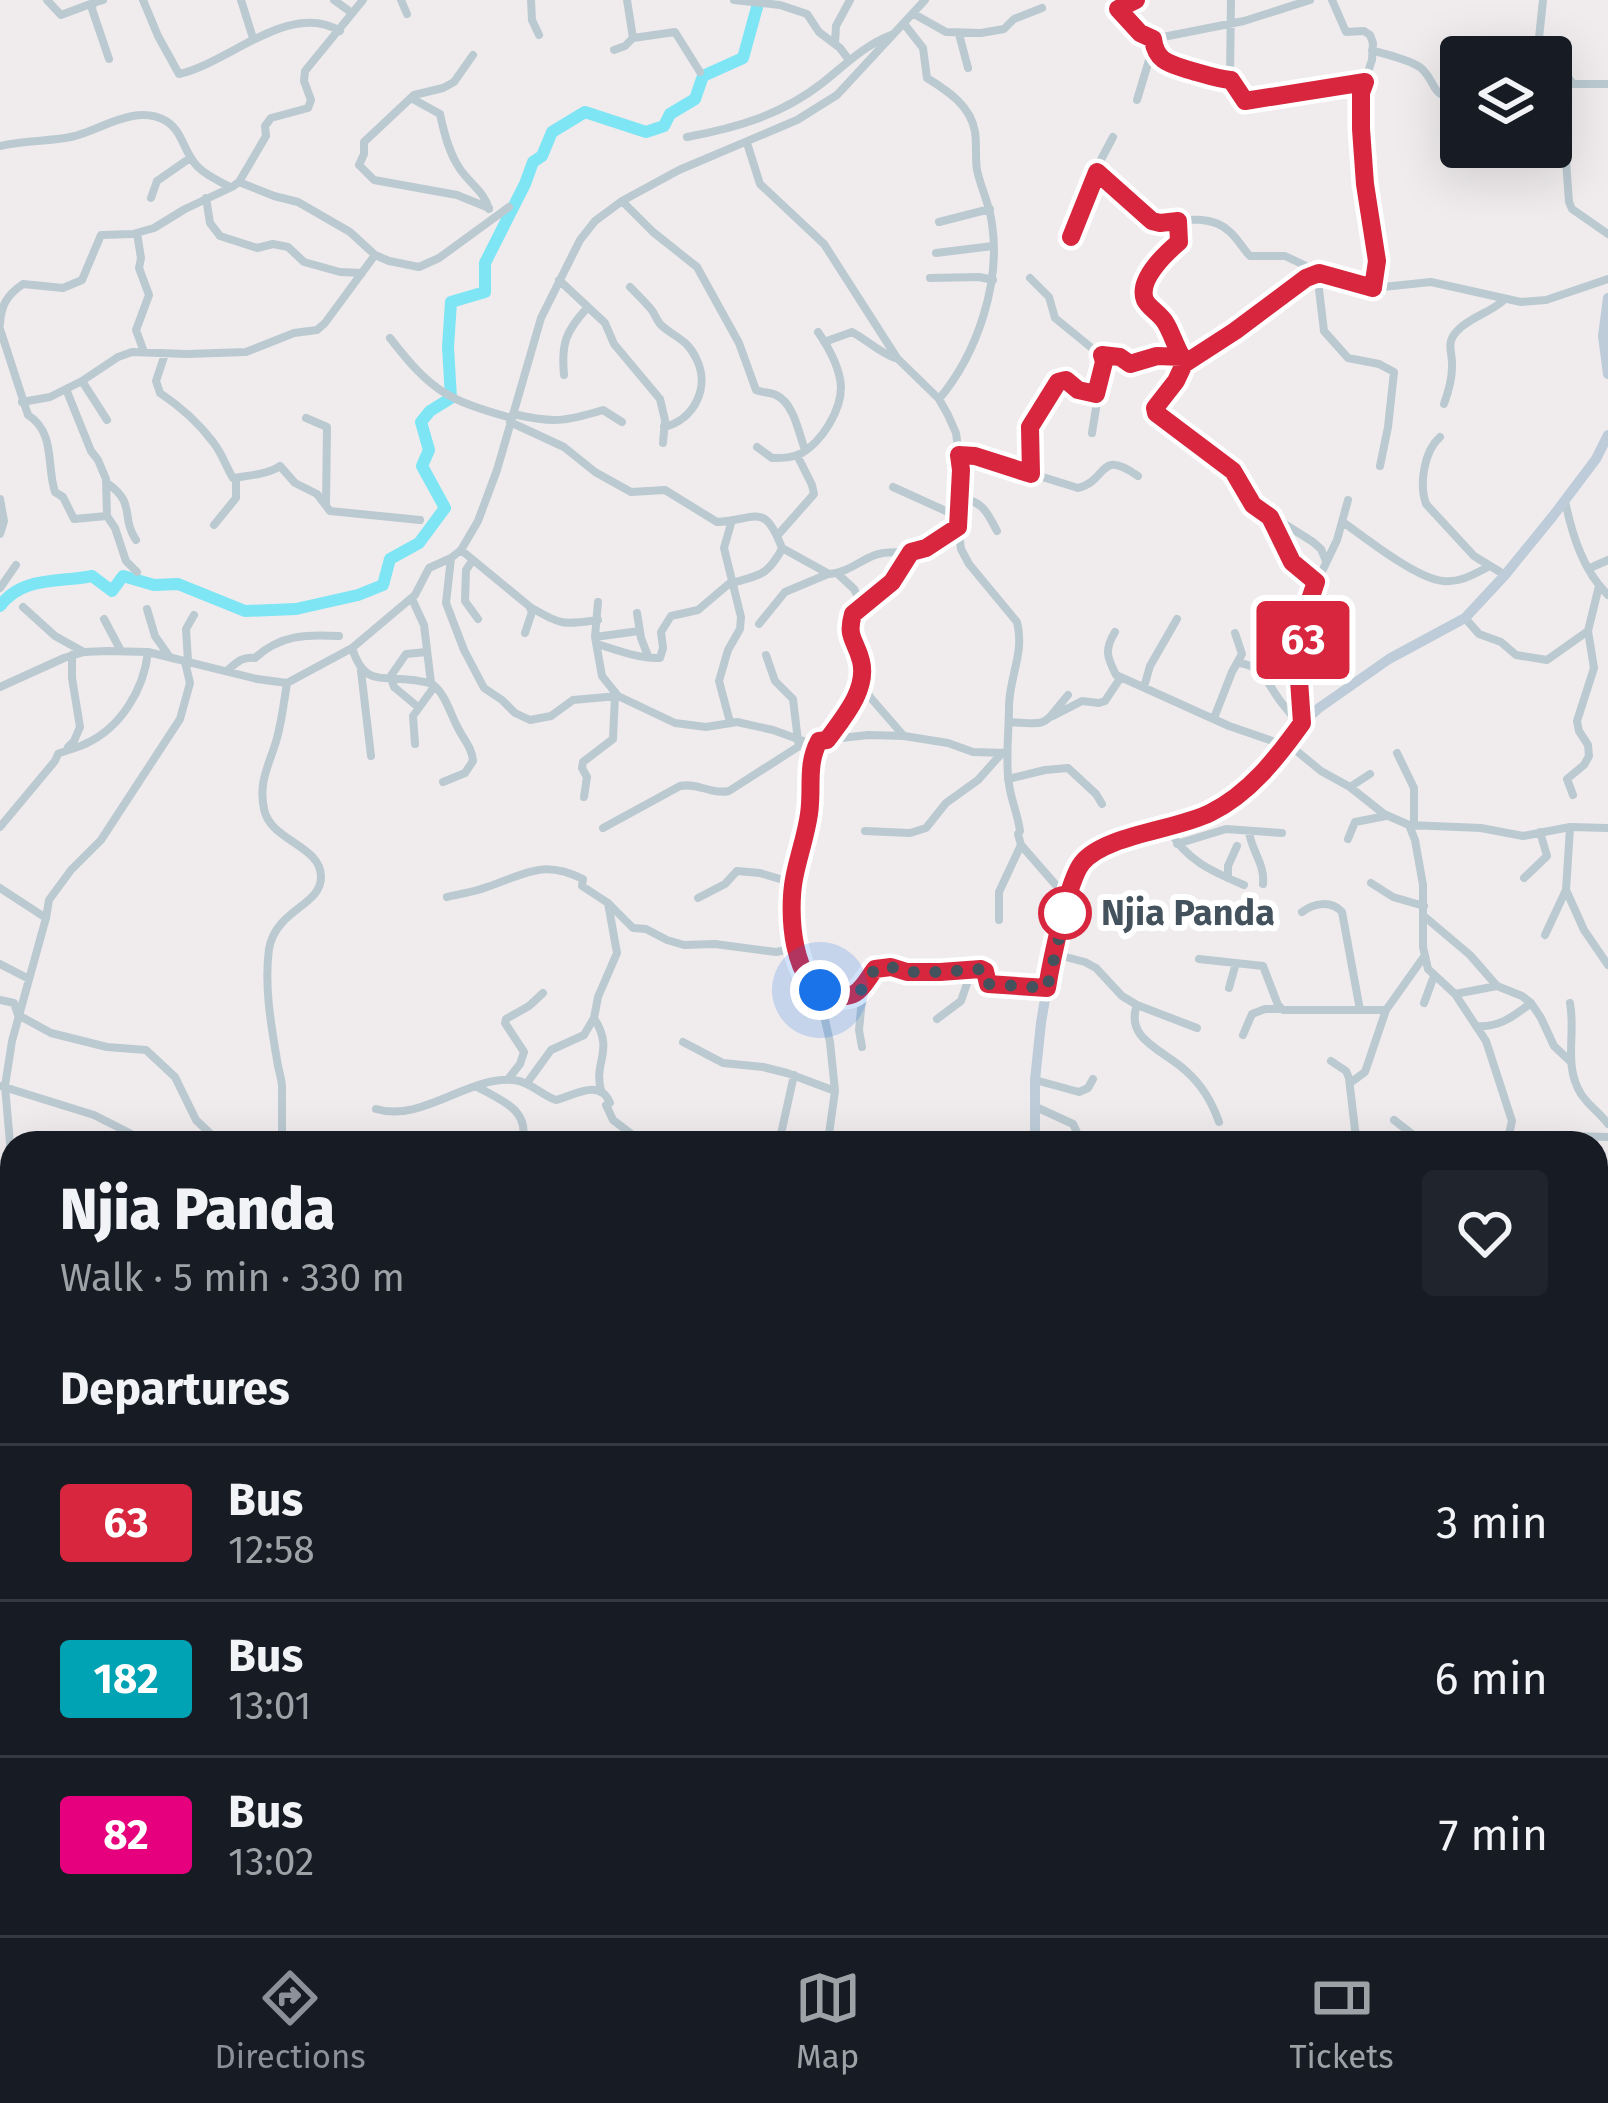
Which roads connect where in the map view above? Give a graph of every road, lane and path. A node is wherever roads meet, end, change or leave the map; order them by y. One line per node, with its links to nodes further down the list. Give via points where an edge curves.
1 (47, 0): 16 (street, via 61,14)
2 (142, 0): 29 (street, via 179,74)
3 (242, 0): 29 (street)
4 (334, 0): 20 (street)
5 (363, 0): 20 (street)
6 (401, 0): 21 (street)
7 (531, 0): 27 (street)
8 (627, 0): 30 (street)
9 (734, 0): 32 (street, via 799,10)
10 (850, 0): 32 (street)
11 (1136, 0): 17 (street)
12 (1232, 0): 22 (street)
13 (1310, 0): 22 (street)
14 (1332, 0): 34 (street, via 1346,32 1370,35)
15 (1543, 0): 28 (street)
16 (98, 2): 36 (street, via 94,16)
17 (1115, 4): 31 (street)
18 (919, 6): 23 (street); 26 (street)
19 (1042, 8): 26 (street, via 1004,29)
20 (353, 12): 24 (street)
21 (406, 14)
22 (1232, 23): 31 (street); 40 (street)
23 (904, 24): 25 (street); 60 (street, via 923,47 927,78 969,114)
24 (340, 31): 29 (street, via 310,20); 54 (street, via 305,71 308,107 271,118)
25 (896, 33): 37 (street); 49 (street, via 837,95)
26 (959, 34): 38 (street)
27 (539, 35)
28 (1540, 36)
29 (253, 38)
30 (633, 38): 33 (street); 39 (street, via 675,32)
31 (1153, 43): 40 (street, via 1167,64); 46 (street)
32 (835, 44): 37 (street)
33 (614, 50)
34 (1372, 50): 41 (street); 44 (street, via 1418,66)
35 (473, 55): 45 (street, via 454,82)
36 (109, 59)
37 (849, 60): 47 (street, via 777,112)
38 (968, 68)
39 (700, 71)
40 (1231, 80): 41 (street, via 1245,101)
41 (1365, 82): 78 (street)
42 (1572, 83): 43 (street)
43 (1608, 84)
44 (1440, 94)
45 (411, 98): 58 (street, via 440,114 458,165); 58 (street, via 364,142 362,170 374,180)
46 (1137, 100)
47 (688, 137)
48 (1113, 137): 53 (street)
49 (747, 143): 57 (street); 89 (street, via 760,184 824,244)
50 (0, 146): 51 (street, via 146,115 176,129)
51 (190, 158): 54 (street, via 208,176); 55 (street, via 160,178)
52 (1565, 168): 65 (street, via 1569,202)
53 (1097, 172): 63 (street, via 1152,221); 66 (street)
54 (235, 185): 56 (street); 69 (street, via 298,202)
55 (151, 198)
56 (206, 198): 64 (street); 71 (street, via 220,236 256,248 282,245 304,262)
57 (622, 201): 75 (street, via 595,221); 108 (street, via 698,267 756,390 774,393 793,413)
58 (489, 208): 61 (street)
59 (509, 208): 61 (street)
60 (990, 209): 62 (street); 67 (street)
61 (490, 221): 69 (street, via 427,265)
62 (939, 221)
63 (1178, 221): 70 (street, via 1208,220 1250,256 1285,256); 88 (street, via 1179,242 1146,281 1144,295)
64 (137, 232): 82 (street, via 98,237 76,285 17,287); 85 (street, via 148,295 136,330)
65 (1608, 233)
66 (1071, 237)
67 (993, 246): 68 (street); 76 (street)
68 (936, 253)
69 (375, 255): 71 (street)
70 (1318, 273): 78 (street); 88 (street); 110 (street, via 1324,331 1348,358 1394,371)
71 (362, 274): 86 (street, via 317,330 246,352)
72 (930, 278): 76 (street)
73 (1030, 278): 87 (street, via 1055,318)
74 (1608, 278): 80 (street, via 1546,300)
75 (559, 280): 81 (street); 99 (street)
76 (993, 280): 95 (street, via 964,366)
77 (630, 287): 102 (street, via 699,366 696,403 680,423)
78 (1373, 288): 80 (street, via 1431,282)
79 (1608, 298): 90 (street)
80 (1505, 299): 97 (street, via 1453,336)
81 (587, 308): 91 (street, via 566,334); 102 (street, via 660,399)
82 (0, 327): 84 (street)
83 (390, 338): 99 (street, via 432,386)
84 (2, 342): 96 (street)
85 (145, 353): 86 (street); 92 (street, via 118,357)
86 (165, 354): 113 (street, via 160,393 199,424)
87 (1102, 355): 88 (street, via 1130,364); 94 (street)
88 (1188, 357): 122 (street, via 1156,413 1233,471)
89 (897, 358): 95 (street); 108 (street, via 852,332 821,337 838,368 840,397 825,432)
90 (1608, 374)
91 (564, 375)
92 (82, 380): 93 (street); 100 (street)
93 (66, 389): 96 (street); 114 (street)
94 (1096, 394): 103 (street); 111 (street, via 1058,382 1030,427)
95 (939, 399): 109 (street)
96 (22, 401): 121 (street, via 47,440 52,483 71,517)
97 (1444, 404)
98 (306, 418): 120 (street, via 327,428)
99 (511, 418): 101 (street, via 556,422 603,410); 124 (street, via 631,492 665,490 717,522); 133 (street, via 488,498)
100 (107, 420)
101 (622, 422)
102 (664, 427): 106 (street)
103 (1092, 433)
104 (1608, 435): 118 (street)
105 (1440, 437): 140 (street, via 1430,448 1423,495)
106 (663, 443)
107 (757, 447): 108 (street, via 772,458)
108 (801, 453): 130 (street, via 814,494)
109 (959, 455): 111 (street); 116 (street)
110 (1380, 466)
111 (1031, 474): 112 (street, via 1078,488 1114,464)
112 (1138, 476)
113 (236, 478): 120 (street, via 280,466); 127 (street, via 236,498)
114 (107, 483): 121 (street); 131 (street, via 124,497)
115 (892, 487): 125 (street)
116 (959, 498): 125 (street); 128 (street, via 984,506)
117 (0, 499): 129 (street)
118 (1565, 499): 141 (street); 144 (street)
119 (1348, 500): 126 (street)
120 (326, 506): 123 (street)
121 (107, 516): 142 (street)
122 (1270, 517): 138 (street, via 1313,542); 146 (street, via 1292,562)
123 (420, 520)
124 (732, 520): 130 (street, via 767,519); 145 (street, via 724,548)
125 (958, 522): 134 (street); 198 (street, via 969,564 1017,622)
126 (1342, 522): 138 (street); 140 (street, via 1433,579 1462,580)
127 (214, 525)
128 (997, 531)
129 (0, 534)
130 (777, 536): 132 (street)
131 (136, 541)
132 (782, 548): 143 (street); 145 (street, via 765,574)
133 (461, 550): 135 (street); 137 (street)
134 (911, 552): 143 (street, via 875,554); 152 (street, via 892,582)
135 (451, 558): 150 (street, via 429,568); 193 (street, via 446,603 484,688 530,720 573,700)
136 (1608, 560): 141 (street)
137 (472, 561): 153 (street); 160 (street, via 465,601)
138 (1326, 561): 146 (street)
139 (16, 565): 148 (street)
140 (1488, 567): 144 (street)
141 (1590, 568): 147 (street)
142 (137, 572)
143 (834, 574): 152 (street); 163 (street, via 785,592)
144 (1505, 575): 158 (street)
145 (732, 582): 180 (street, via 698,610 674,614 661,632 660,658); 197 (street, via 740,628 718,680)
146 (1316, 582): 199 (street, via 1304,617)
147 (1599, 586): 149 (street); 166 (street)
148 (0, 588)
149 (1608, 595)
150 (412, 598): 172 (street); 176 (street)
151 (598, 602): 161 (street)
152 (862, 605): 187 (street, via 850,633)
153 (529, 606): 161 (street, via 555,622); 168 (street)
154 (23, 607): 174 (street)
155 (147, 610): 164 (street)
156 (637, 613): 165 (street)
157 (194, 615): 181 (street, via 185,629)
158 (1465, 618): 166 (street, via 1516,655 1541,660); 199 (street, via 1389,659)
159 (104, 619): 173 (street)
160 (478, 619)
161 (598, 620): 171 (street)
162 (1177, 620): 191 (street)
163 (759, 624)
164 (153, 626): 175 (street); 179 (street)
165 (639, 631): 171 (street); 180 (street)
166 (1588, 631): 213 (street, via 1594,668 1577,721 1589,756 1567,779)
167 (1115, 632): 185 (street, via 1106,651)
168 (525, 633)
169 (1235, 633): 182 (street)
170 (339, 636): 183 (street, via 307,634 268,645)
171 (595, 640): 180 (street); 193 (street, via 602,676)
172 (352, 648): 184 (street); 188 (street)
173 (121, 651): 174 (street); 175 (street)
174 (83, 652): 177 (street)
175 (143, 652): 179 (street); 205 (street, via 140,689 125,711 89,743)
176 (427, 652): 186 (street, via 406,654); 189 (street)
177 (72, 656): 190 (street); 205 (street, via 80,727)
178 (766, 656): 202 (street, via 793,699)
179 (170, 657): 181 (street)
180 (648, 658)
181 (186, 661): 183 (street); 245 (street, via 190,683 180,719 101,840 49,900)
182 (1239, 663): 196 (street); 199 (street, via 1263,672)
183 (227, 671): 188 (street)
184 (361, 671): 186 (street); 208 (street)
185 (1120, 677): 191 (street); 195 (street, via 1105,701 1082,701)
186 (390, 678): 189 (street); 194 (street)
187 (862, 680): 200 (street); 201 (street)
188 (287, 683): 301 (street, via 264,770 264,810 321,875 317,892 281,921 269,946)
189 (433, 685): 194 (street); 211 (street, via 474,756 469,770)
190 (0, 687)
191 (1144, 687): 196 (street)
192 (1068, 694): 195 (street)
193 (616, 696): 197 (street, via 675,724); 214 (street, via 613,739 583,762)
194 (418, 707): 203 (street)
195 (1053, 716): 198 (street, via 1036,725)
196 (1214, 718): 204 (street)
197 (730, 722): 202 (street)
198 (1010, 722): 206 (street)
199 (1302, 724): 204 (street)
200 (904, 736): 201 (street); 206 (street)
201 (823, 740): 202 (street); 233 (street, via 810,761 809,819)
202 (802, 741): 220 (street, via 729,791 680,786)
203 (416, 744)
204 (1286, 744): 212 (street); 221 (street, via 1237,797)
205 (62, 751): 218 (street)
206 (1004, 753): 210 (street); 223 (street, via 926,827)
207 (1397, 753): 217 (street, via 1414,788)
208 (371, 756)
209 (1370, 774): 212 (street)
210 (1008, 778): 215 (street, via 1068,768); 228 (street)
211 (443, 782)
212 (1350, 787): 216 (street)
213 (1573, 795)
214 (584, 797)
215 (1102, 804)
216 (1387, 815): 217 (street); 227 (street, via 1355,822)
217 (1412, 826): 225 (street); 244 (street)
218 (0, 827)
219 (1570, 827): 222 (street); 225 (street); 238 (street)
220 (603, 828)
221 (1169, 829): 229 (street); 241 (street, via 1091,854 1074,875)
222 (1608, 829)
223 (865, 831)
224 (1249, 832): 226 (street); 229 (street, via 1226,829); 235 (street)
225 (1540, 832): 232 (street, via 1547,856)
226 (1282, 833)
227 (1348, 838)
228 (1021, 844): 241 (street); 246 (street, via 999,892)
229 (1177, 844): 231 (street)
230 (1237, 846): 231 (street)
231 (1228, 878): 236 (street)
232 (1524, 878)
233 (793, 883): 240 (street, via 737,871); 248 (street)
234 (1371, 883): 244 (street)
235 (1263, 884)
236 (1244, 885)
237 (0, 888): 245 (street)
238 (1566, 890): 247 (street); 254 (street)
239 (447, 897): 242 (street, via 554,868 584,879 582,886)
240 (698, 898)
241 (1069, 899): 249 (street)
242 (608, 903): 248 (street, via 632,928 685,945); 274 (street, via 617,953)
243 (1303, 912): 271 (street, via 1319,903 1342,912)
244 (1425, 912): 250 (street); 259 (street)
245 (46, 918): 257 (street)
246 (999, 920)
247 (1545, 935)
248 (796, 948): 258 (street)
249 (1054, 954): 261 (street); 269 (street, via 1096,968)
250 (1425, 956): 256 (street); 272 (street)
251 (1198, 959): 252 (street)
252 (1237, 963): 262 (street); 270 (street, via 1263,966)
253 (0, 964): 257 (street)
254 (1608, 965)
255 (971, 969): 260 (street, via 884,967); 261 (street, via 985,971 988,984); 275 (street, via 961,1000)
256 (1434, 976): 264 (street); 266 (street)
257 (29, 979): 273 (street)
258 (810, 982): 260 (street, via 829,995); 292 (street, via 826,1023)
259 (1498, 986): 264 (street); 268 (street)
260 (863, 988): 280 (street)
261 (1047, 988): 286 (street)
262 (1229, 988)
263 (543, 993): 284 (street, via 506,1019 524,1052)
264 (1455, 994): 276 (street)
265 (0, 1000): 273 (street, via 14,1003)
266 (1424, 1003)
267 (1570, 1003): 281 (street)
268 (1531, 1004): 276 (street, via 1500,1024); 281 (street)
269 (1136, 1005): 277 (street); 296 (street, via 1134,1027 1198,1083)
270 (1280, 1009): 271 (street); 278 (street, via 1252,1014)
271 (1360, 1010): 272 (street)
272 (1386, 1010): 288 (street, via 1365,1072)
273 (18, 1015): 289 (street); 300 (street, via 51,1033 146,1050 175,1077)
274 (594, 1018): 287 (street, via 584,1035 551,1050); 291 (street, via 606,1053)
275 (937, 1018)
276 (1476, 1026): 310 (street)
277 (1197, 1028)
278 (1243, 1035)
279 (683, 1042): 283 (street, via 723,1063)
280 (862, 1047)
281 (1570, 1060): 297 (street, via 1583,1097)
282 (1331, 1061): 288 (street)
283 (794, 1075): 292 (street); 304 (street)
284 (508, 1079): 287 (street); 290 (street)
285 (1093, 1079): 286 (street, via 1079,1092)
286 (1035, 1080): 293 (street)
287 (527, 1083): 291 (street, via 556,1100)
288 (1350, 1083): 308 (street)
289 (3, 1086): 298 (street); 299 (street)
290 (476, 1086): 294 (street, via 417,1107); 302 (street, via 520,1115)
291 (601, 1090): 303 (street, via 613,1120)
292 (835, 1091): 305 (street)
293 (1036, 1107): 306 (street); 307 (street)
294 (376, 1109)
295 (1394, 1120): 309 (street)
296 (1219, 1122)
297 (1608, 1124)
298 (8, 1131)
299 (127, 1131)
300 (207, 1131)
301 (282, 1131)
302 (524, 1131)
303 (627, 1131)
304 (782, 1131)
305 (829, 1131)
306 (1035, 1131)
307 (1076, 1131)
308 (1354, 1131)
309 (1408, 1131)
310 (1510, 1131)

